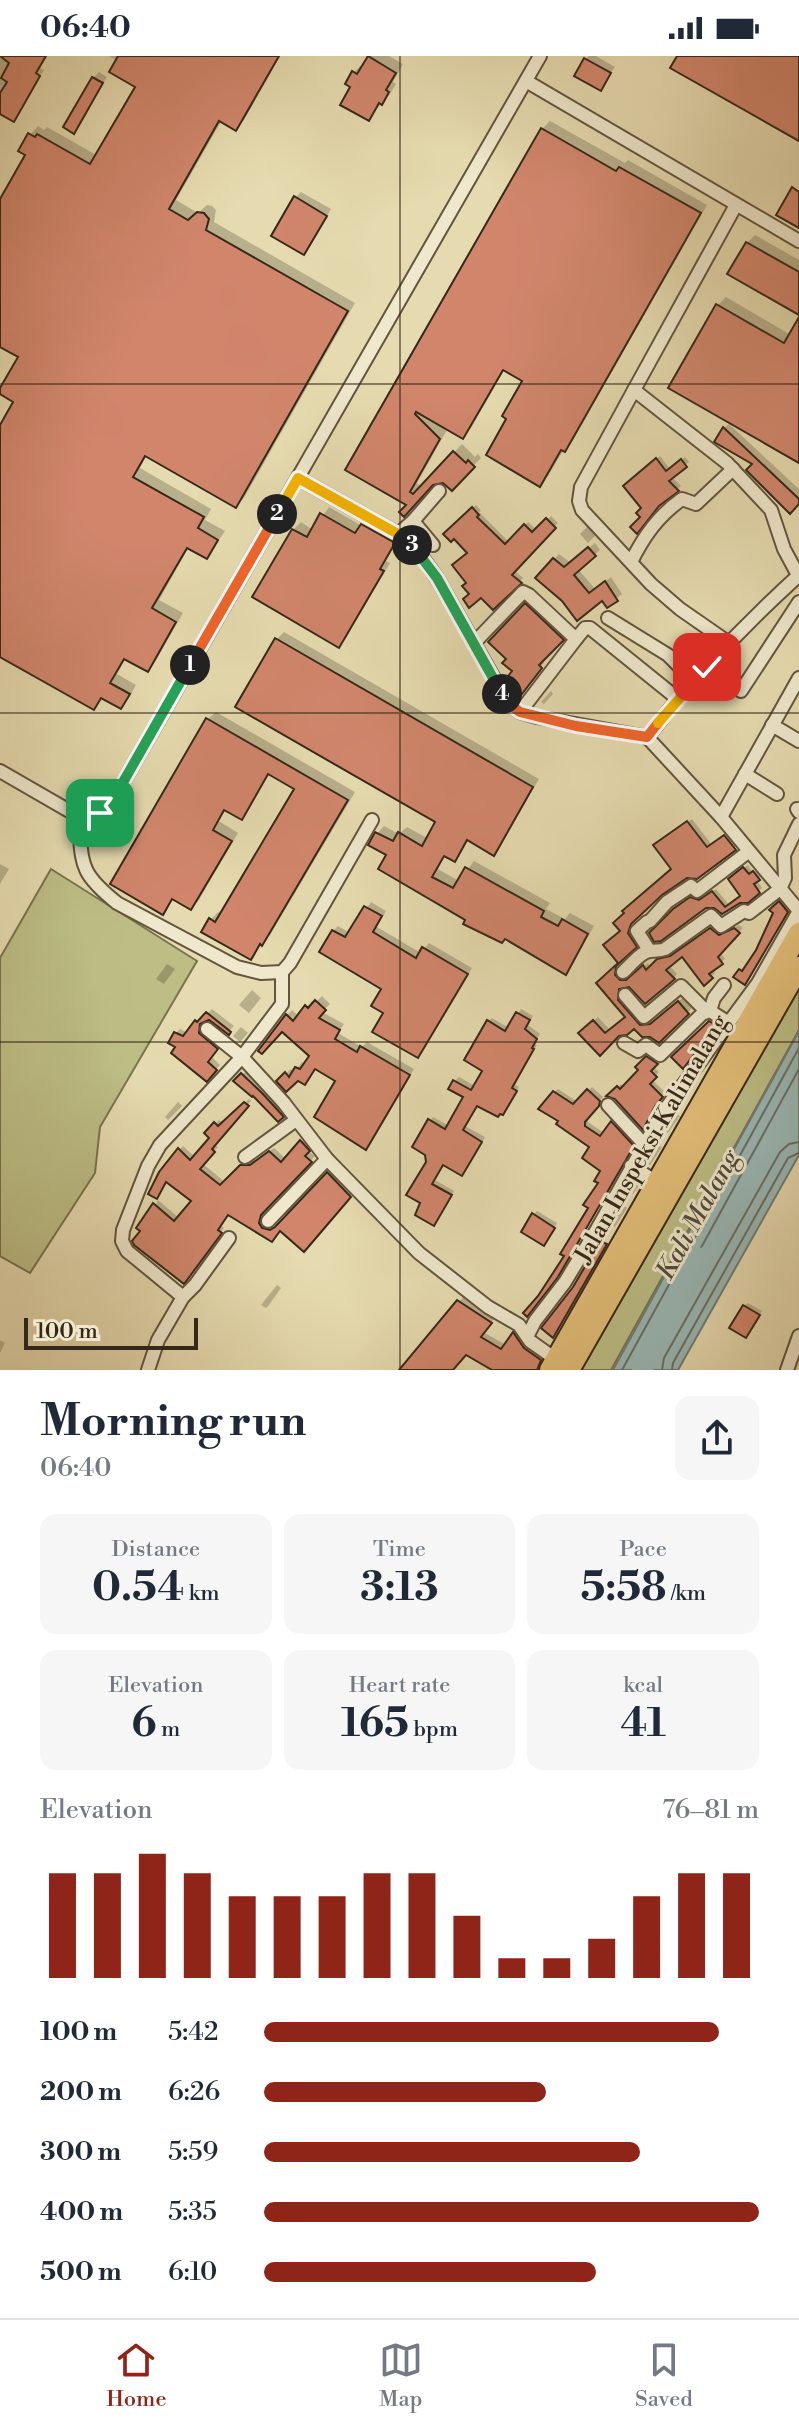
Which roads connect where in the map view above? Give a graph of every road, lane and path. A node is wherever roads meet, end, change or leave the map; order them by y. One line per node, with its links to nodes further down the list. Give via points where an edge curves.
1 (540, 56): 2 (street)
2 (526, 81): 3 (street); 7 (street)
3 (736, 205): 4 (street); 5 (street)
4 (799, 241)
5 (634, 390): 6 (street); 12 (street, via 581,487 579,501 591,523)
6 (733, 469): 12 (street, via 696,504 682,499 659,518); 13 (street, via 771,510)
7 (298, 478): 10 (street); 30 (street, via 118,791 100,813)
8 (439, 491): 9 (street)
9 (413, 521): 10 (street); 11 (street)
10 (398, 534): 17 (street, via 426,562)
11 (433, 545)
12 (631, 562): 18 (street, via 680,609)
13 (798, 577): 18 (street)
14 (799, 602): 21 (street)
15 (608, 618): 20 (street, via 668,655)
16 (576, 639): 17 (street, via 523,592); 22 (street, via 590,628); 23 (street)
17 (474, 643): 23 (street, via 504,698)
18 (729, 643): 20 (street)
19 (799, 678): 24 (street)
20 (693, 680): 22 (street)
21 (741, 691)
22 (678, 699): 25 (street)
23 (520, 712): 25 (street)
24 (772, 725): 26 (street); 28 (street)
25 (647, 737): 31 (street)
26 (799, 741)
27 (0, 771): 30 (street)
28 (745, 774): 29 (street); 31 (street)
29 (777, 794)
30 (78, 816): 40 (street, via 87,875 117,903 237,967)
31 (721, 817): 34 (street)
32 (372, 820): 40 (street)
33 (799, 824): 35 (street, via 784,855)
34 (748, 852): 35 (street); 38 (street, via 697,891 691,886 667,902 637,931)
35 (780, 889): 36 (street); 38 (street, via 731,922 721,926 711,916 665,949)
36 (799, 911): 45 (street)
37 (799, 933): 50 (main road, Jalan Inspeksi Kalimalang)
38 (649, 950): 41 (street)
39 (799, 967): 63 (main road, Jalan Inspeksi Kalimalang)
40 (282, 972): 48 (street, via 282,1004)
41 (623, 972)
42 (724, 985): 44 (street)
43 (625, 995): 44 (street, via 644,1017 681,986)
44 (710, 1011): 45 (street); 47 (street, via 660,1055 646,1045 638,1051)
45 (729, 1023): 49 (street)
46 (207, 1029): 48 (street)
47 (624, 1043)
48 (242, 1057): 52 (street); 60 (street, via 160,1145 123,1230 127,1251)
49 (702, 1059): 50 (street); 53 (street)
50 (721, 1071): 57 (main road, Jalan Inspeksi Kalimalang)
51 (608, 1105): 53 (street)
52 (296, 1120): 54 (street); 55 (street)
53 (643, 1143): 56 (street)
54 (245, 1157)
55 (327, 1159): 58 (street); 61 (street, via 419,1253)
56 (631, 1166): 57 (street); 61 (street, via 565,1282)
57 (657, 1182): 63 (main road, Jalan Inspeksi Kalimalang)
58 (268, 1221)
59 (229, 1238): 60 (street)
60 (183, 1297): 64 (street)
61 (528, 1335): 63 (street)
62 (799, 1336): 65 (street)
63 (562, 1367)
64 (148, 1370)
65 (787, 1370)

